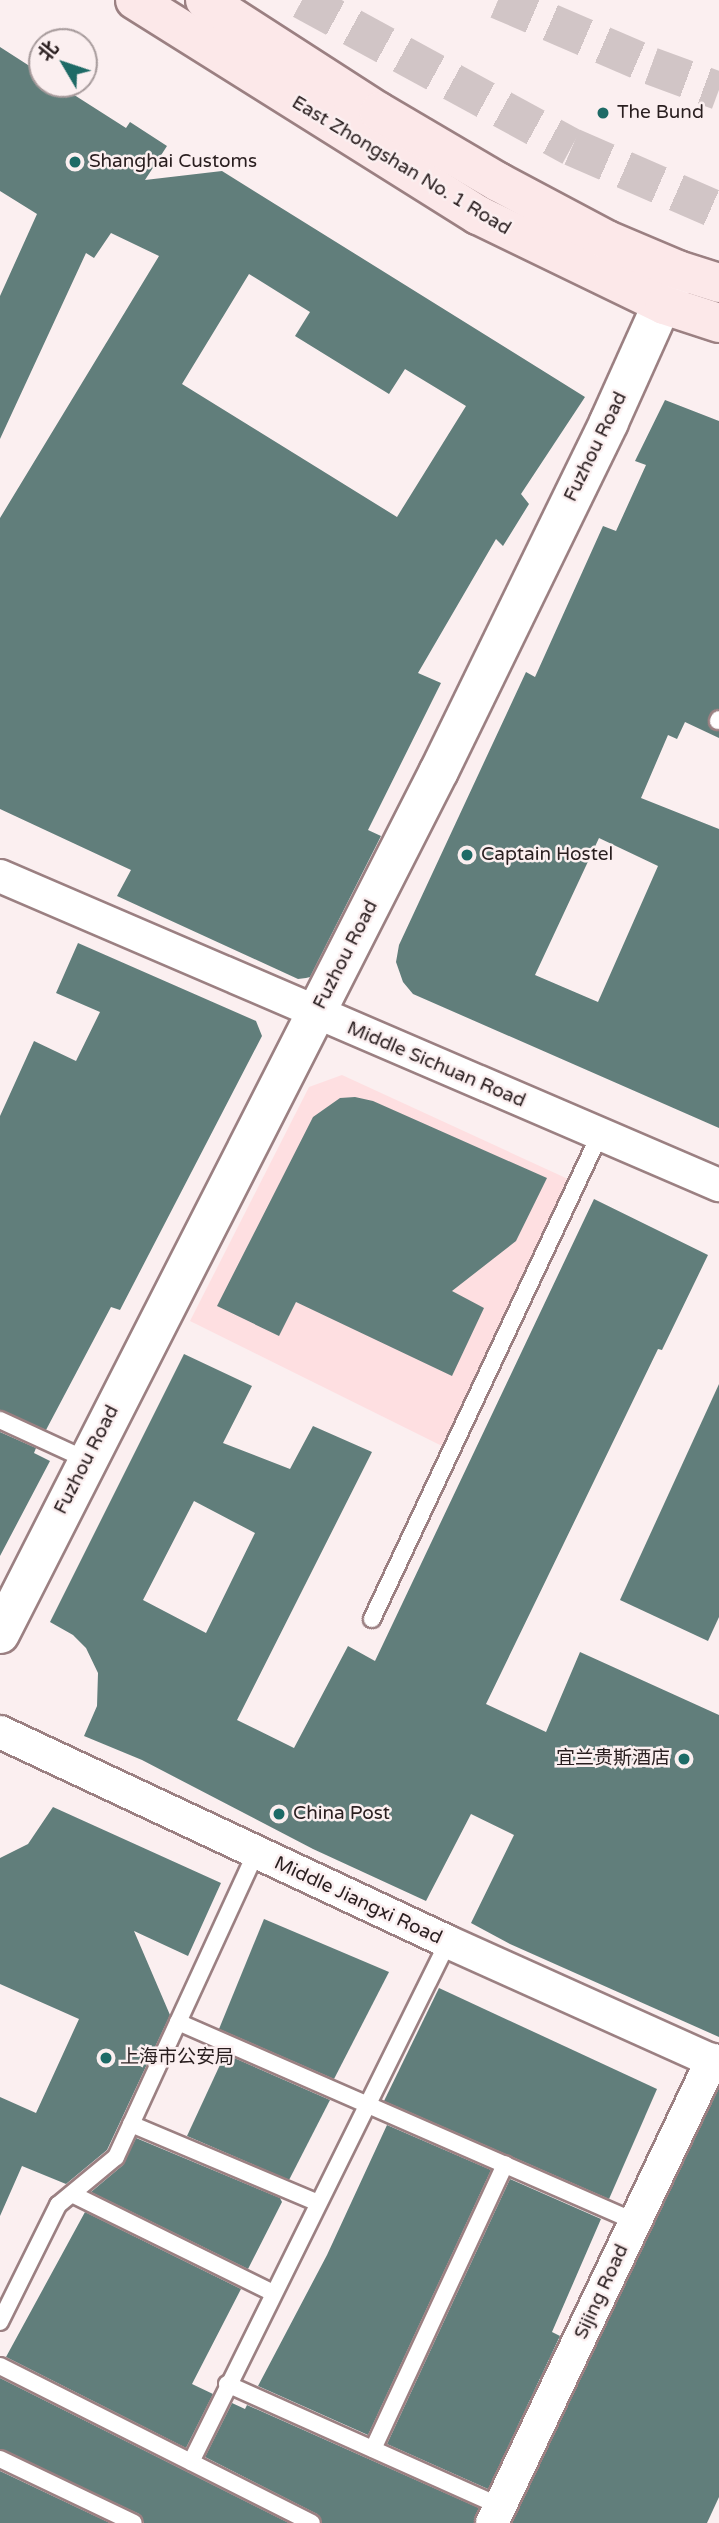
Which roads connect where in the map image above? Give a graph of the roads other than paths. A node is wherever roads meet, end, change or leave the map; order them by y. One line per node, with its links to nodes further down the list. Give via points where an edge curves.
1 (135, 0): 5 (main road, East Zhongshan No. 1 Road, via 478,215)
2 (205, 0): 3 (main road, East Zhongshan No. 1 Road, via 498,183 607,240)
3 (678, 270): 4 (main road, East Zhongshan No. 1 Road); 5 (street, Fuzhou Road)
4 (719, 283)
5 (664, 304): 6 (main road, East Zhongshan No. 1 Road); 8 (street, Fuzhou Road)
6 (719, 323)
7 (0, 876): 8 (street, Middle Sichuan Road)
8 (316, 1014): 9 (street, Middle Sichuan Road); 12 (street, Fuzhou Road)
9 (600, 1135): 10 (street, Middle Sichuan Road); 13 (lane)
10 (719, 1185)
11 (0, 1420): 12 (lane)
12 (86, 1460): 14 (street, Fuzhou Road)
13 (372, 1619)
14 (0, 1634)
15 (0, 1732): 16 (street, Middle Jiangxi Road)
16 (256, 1853): 17 (street, Middle Jiangxi Road); 18 (lane)
17 (448, 1942): 19 (street, Middle Jiangxi Road); 20 (lane)
18 (178, 2022): 20 (lane); 21 (lane)
19 (715, 2062): 25 (street, Sijing Road)
20 (368, 2103): 22 (lane); 24 (lane)
21 (131, 2123): 23 (lane, via 116,2158); 24 (lane)
22 (505, 2164): 25 (lane); 30 (lane)
23 (72, 2194): 26 (lane); 27 (lane, via 58,2205)
24 (318, 2203): 26 (lane)
25 (635, 2222): 33 (street, Sijing Road)
26 (273, 2293): 29 (lane)
27 (0, 2322)
28 (0, 2366): 32 (lane)
29 (227, 2384): 30 (lane); 32 (lane)
30 (373, 2449): 33 (lane)
31 (0, 2459): 34 (lane)
32 (191, 2462): 35 (lane)
33 (496, 2515)
34 (134, 2523)
35 (312, 2523)

